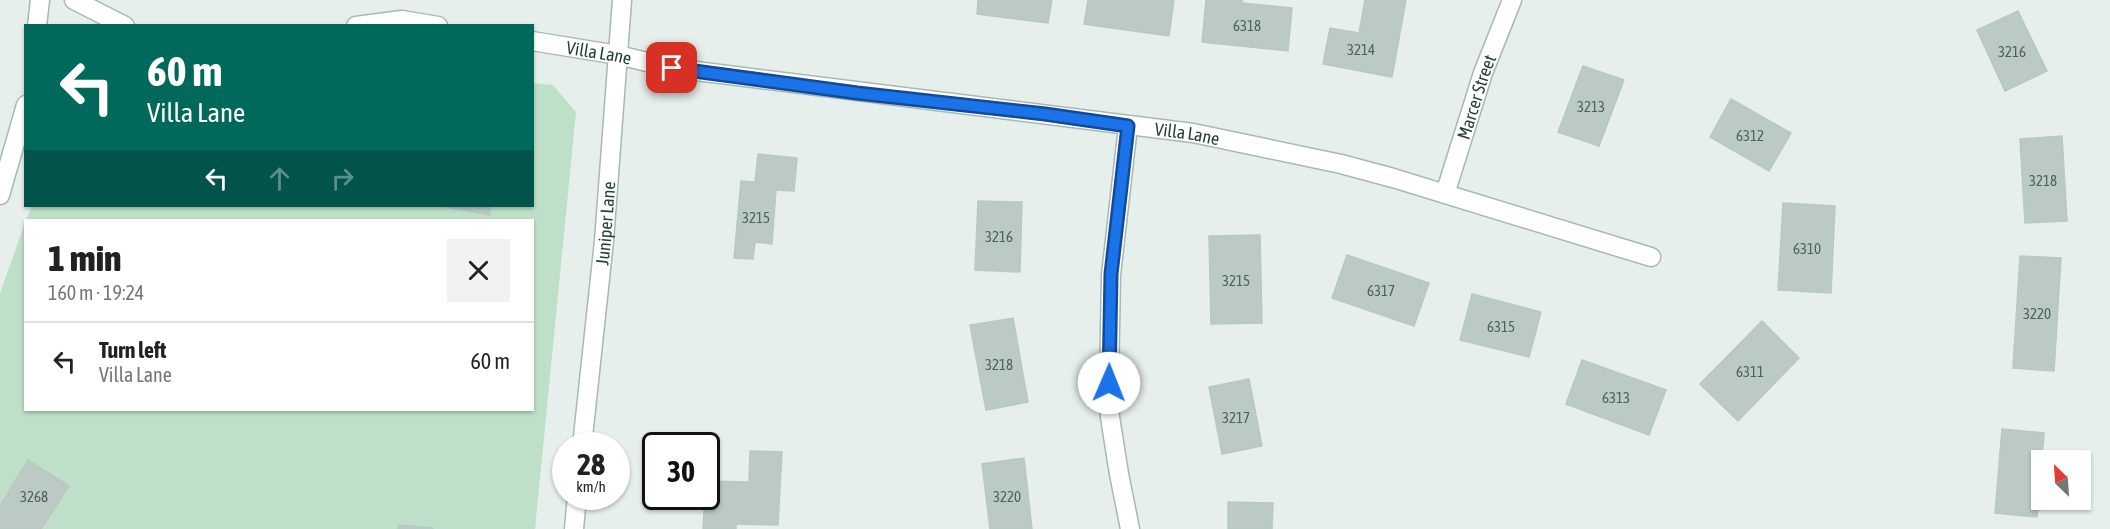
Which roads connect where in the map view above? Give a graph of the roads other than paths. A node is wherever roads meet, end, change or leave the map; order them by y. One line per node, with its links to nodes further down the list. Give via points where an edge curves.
1 (40, 0): 5 (street)
2 (74, 0): 6 (street)
3 (622, 0): 10 (street, Juniper Lane)
4 (1512, 0): 13 (street, Marcer Street, via 1483,73)
5 (37, 24)
6 (121, 24)
7 (371, 24): 8 (street, via 402,20)
8 (426, 24)
9 (534, 41): 10 (street, Villa Lane)
10 (618, 55): 12 (street, Villa Lane, via 672,68); 16 (street, Juniper Lane, via 604,241)
11 (24, 112): 14 (street)
12 (1128, 126): 13 (street, Villa Lane, via 1193,133 1341,164); 19 (street, via 1111,274 1109,383 1110,417)
13 (1445, 194): 15 (street, Villa Lane)
14 (0, 195)
15 (1651, 257)
16 (584, 432)
17 (576, 510): 18 (street)
18 (574, 529)
19 (1130, 529)

